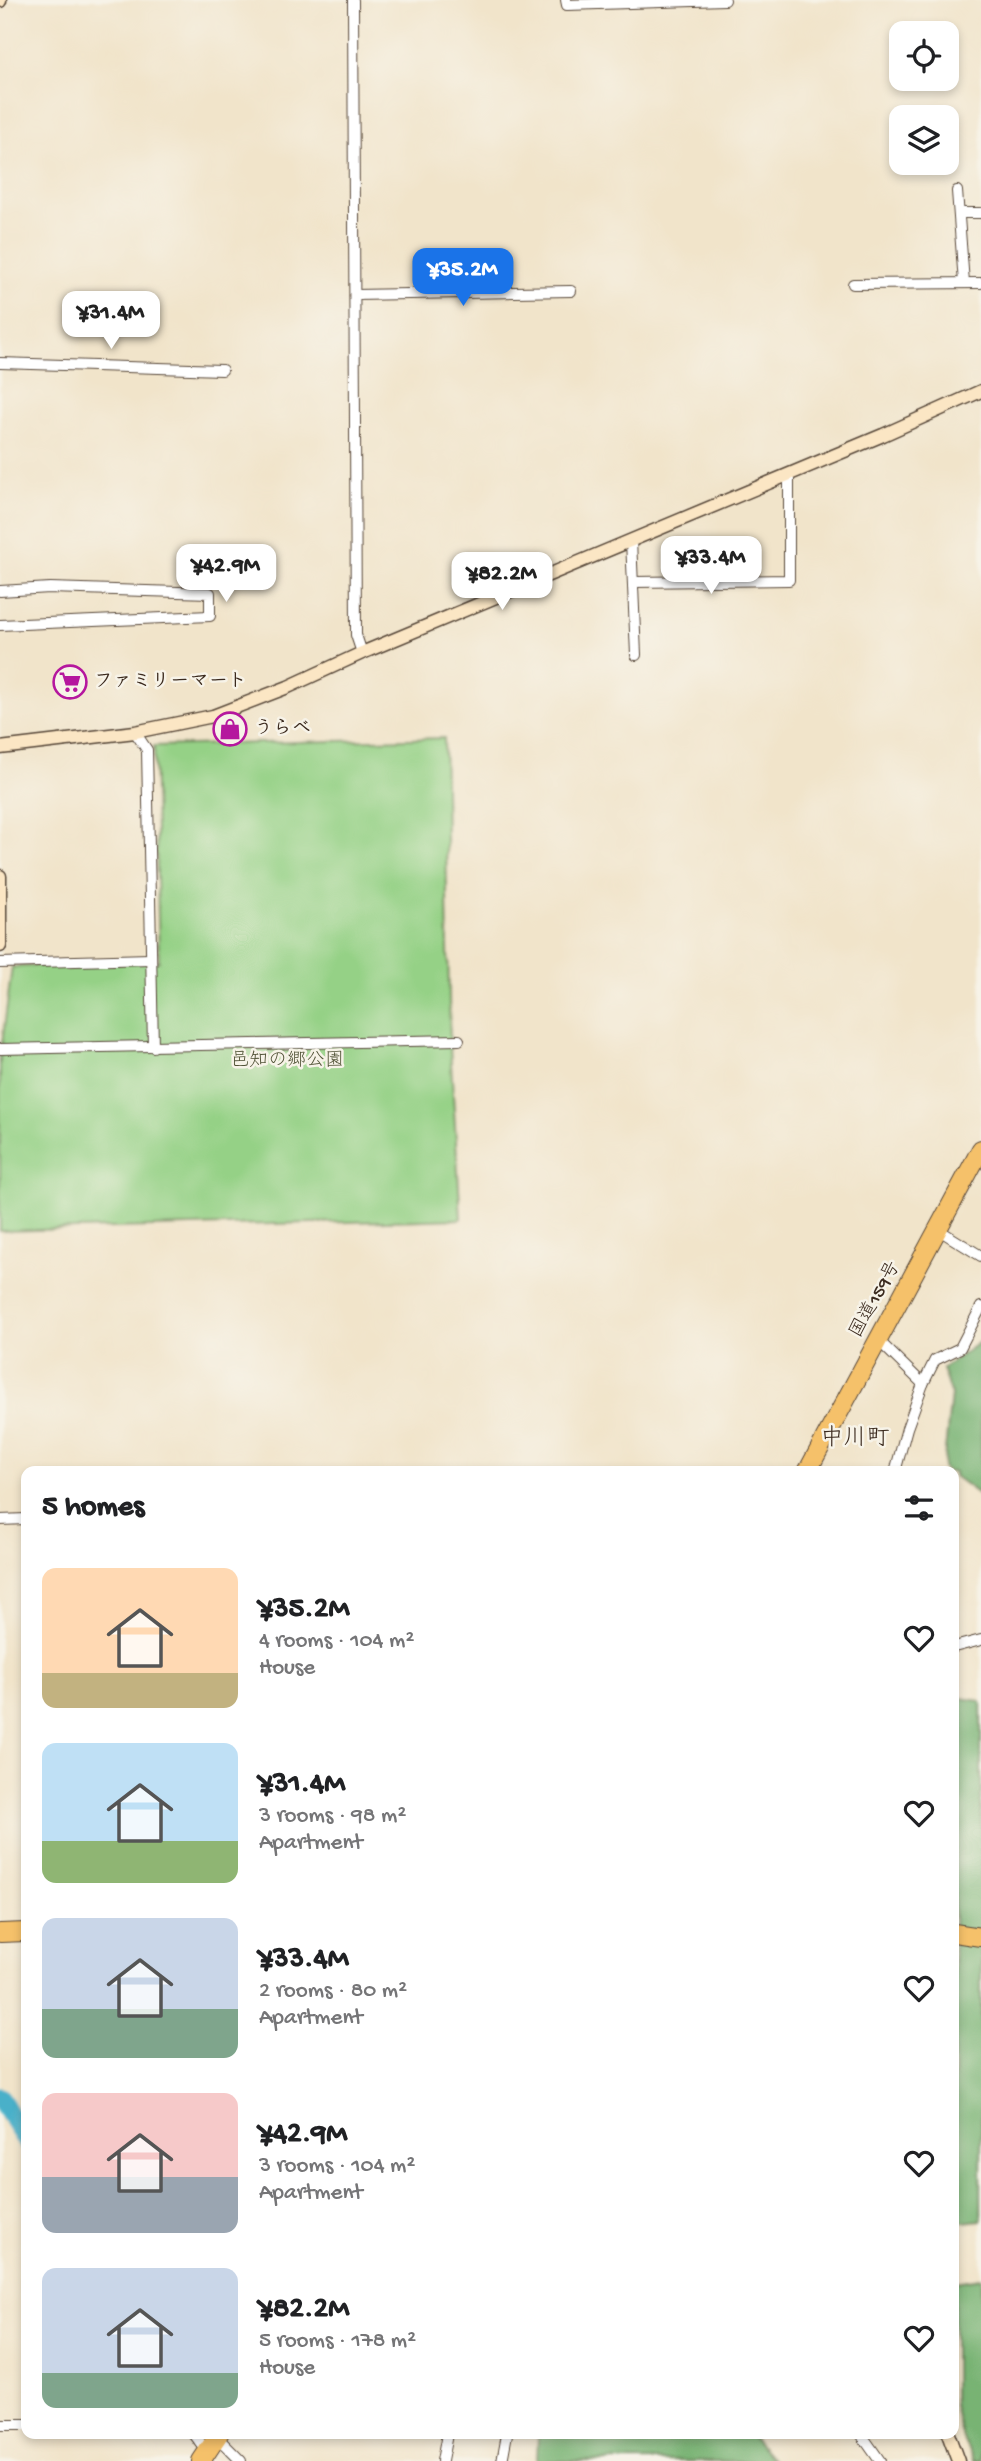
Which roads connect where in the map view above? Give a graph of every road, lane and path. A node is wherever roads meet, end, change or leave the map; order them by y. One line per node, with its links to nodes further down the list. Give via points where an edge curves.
1 (353, 0): 11 (street)
2 (566, 0): 3 (street, via 567,5)
3 (724, 0)
4 (957, 191): 5 (street)
5 (959, 213): 6 (street); 7 (street)
6 (981, 213)
7 (964, 283): 8 (street); 9 (street)
8 (981, 283)
9 (853, 284)
10 (571, 291): 11 (street)
11 (355, 295): 20 (street, via 356,635)
12 (0, 363): 13 (street)
13 (222, 370)
14 (981, 391): 15 (street)
15 (789, 474): 16 (street); 17 (street, via 789,580)
16 (631, 540): 17 (street); 20 (street)
17 (633, 582): 21 (street)
18 (0, 591): 19 (street, via 210,593 211,616)
19 (0, 625)
20 (362, 653): 22 (street, via 213,716)
21 (636, 655)
22 (135, 732): 23 (street); 26 (street, via 147,750)
23 (0, 748)
24 (0, 876): 25 (street)
25 (0, 946)
26 (151, 959): 27 (street); 29 (street)
27 (0, 963)
28 (458, 1040): 29 (street)
29 (153, 1047): 30 (street)
30 (0, 1049)
31 (981, 1149): 32 (highway, 国道159号)
32 (939, 1230): 33 (street); 35 (highway, 国道159号)
33 (981, 1256)
34 (981, 1307): 36 (street, via 960,1348 935,1360)
35 (878, 1339): 36 (street); 37 (highway, 国道159号)
36 (923, 1384): 38 (street)
37 (810, 1466)
38 (897, 1466)
39 (21, 1519): 40 (street)
40 (0, 1520)
41 (981, 1640): 42 (street)
42 (959, 1646)
43 (21, 1932): 44 (highway)
44 (0, 1933)
45 (959, 1934): 46 (highway)
46 (981, 1937)
47 (0, 2425): 48 (street)
48 (21, 2425)
49 (446, 2439): 55 (street)
50 (506, 2439): 56 (street)
51 (865, 2439): 57 (street)
52 (950, 2439): 58 (street)
53 (211, 2446): 54 (street)
54 (241, 2461)
55 (442, 2461)
56 (502, 2461)
57 (880, 2461)
58 (958, 2461)

